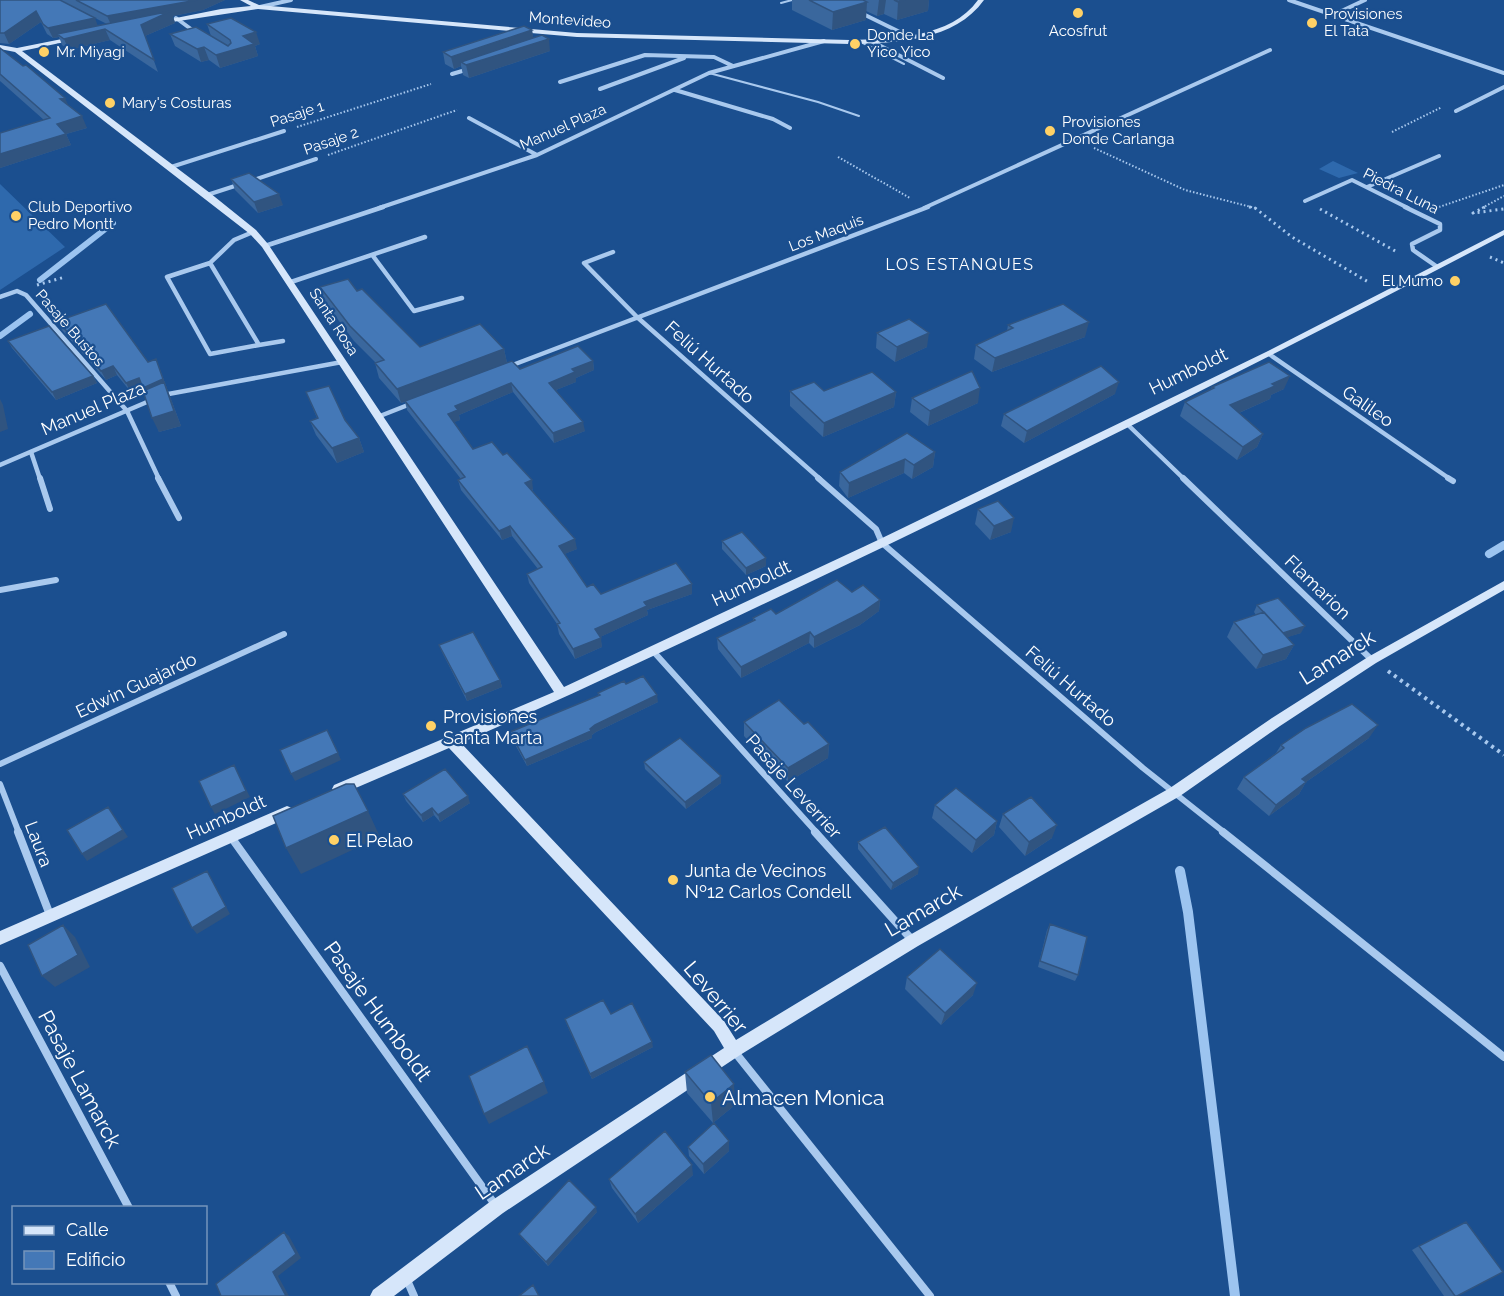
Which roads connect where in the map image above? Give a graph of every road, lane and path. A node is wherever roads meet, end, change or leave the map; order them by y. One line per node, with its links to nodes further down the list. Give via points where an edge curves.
1 (243, 0): 8 (street, Montevideo)
2 (291, 0): 8 (street)
3 (792, 0): 7 (lane)
4 (981, 0): 15 (street, Manuel Plaza, via 966,17)
5 (1288, 0): 10 (street)
6 (1365, 0): 10 (street)
7 (781, 3)
8 (258, 7): 11 (street); 16 (street, Montevideo, via 553,36)
9 (853, 9): 15 (street)
10 (1332, 15): 28 (street)
11 (176, 18): 12 (street); 14 (street)
12 (154, 22)
13 (81, 37): 20 (street)
14 (203, 37)
15 (910, 38): 18 (street, Manuel Plaza)
16 (825, 41): 17 (street, Manuel Plaza); 24 (street, Manuel Plaza)
17 (859, 41): 18 (street, Manuel Plaza); 23 (lane)
18 (871, 41): 29 (street, Manuel Plaza)
19 (0, 47): 20 (street, Santa Rosa)
20 (17, 50): 47 (street, Santa Rosa)
21 (1270, 50): 42 (street, Los Maquis)
22 (688, 56): 24 (street, via 717,58); 30 (street, via 640,55); 33 (street)
23 (904, 64)
24 (733, 66): 27 (street, Manuel Plaza)
25 (473, 67): 26 (street)
26 (452, 74)
27 (709, 74): 34 (street, Manuel Plaza); 37 (lane)
28 (1504, 74)
29 (943, 78)
30 (560, 82)
31 (431, 84): 40 (path, Pasaje 1)
32 (1504, 87): 36 (street)
33 (600, 89)
34 (674, 90): 39 (street, via 773,119); 43 (street, Manuel Plaza)
35 (463, 108): 46 (path, Pasaje 2)
36 (1456, 111): 41 (path, via 1442,106)
37 (859, 116)
38 (469, 118): 43 (street)
39 (790, 128)
40 (284, 131): 47 (street, Pasaje 1)
41 (1392, 132)
42 (1074, 139): 53 (street, Los Maquis); 69 (path, via 1185,190 1255,208 1292,237)
43 (537, 156): 59 (street, Manuel Plaza)
44 (1438, 156): 49 (street)
45 (838, 157): 53 (path)
46 (316, 159): 50 (street, Pasaje 2)
47 (171, 167): 50 (street, Santa Rosa)
48 (1504, 185): 55 (path)
49 (1367, 187): 52 (street, Piedra Luna, via 1352,180); 55 (street, Piedra Luna)
50 (207, 195): 56 (street, Santa Rosa)
51 (1504, 196): 54 (path, via 1473,213)
52 (1305, 201): 65 (path)
53 (927, 207): 72 (street, Los Maquis)
54 (1504, 209)
55 (1421, 213): 65 (street, Piedra Luna, via 1440,224 1440,230 1412,244 1413,250)
56 (253, 232): 59 (street, Santa Rosa); 63 (street, via 234,240)
57 (1504, 232): 65 (street, Humboldt)
58 (425, 237): 62 (street)
59 (265, 246): 67 (street, Santa Rosa)
60 (613, 252): 72 (street, Feliú Hurtado, via 584,263)
61 (1487, 255): 64 (path)
62 (373, 256): 67 (street); 71 (street, via 414,311)
63 (210, 263): 74 (street); 74 (street, via 167,277 210,354)
64 (1504, 263)
65 (1433, 268): 69 (street, Humboldt)
66 (65, 277): 68 (path)
67 (291, 282): 76 (street, Santa Rosa)
68 (16, 291): 70 (street); 79 (street, Pasaje Bustos, via 26,295)
69 (1385, 292): 75 (street, Humboldt)
70 (0, 297)
71 (462, 298)
72 (637, 317): 77 (street, Los Maquis); 87 (street, Feliú Hurtado, via 876,529)
73 (284, 341): 74 (street)
74 (259, 345)
75 (1269, 354): 81 (street, Humboldt); 84 (street, Galileo)
76 (342, 362): 79 (street, Manuel Plaza, via 169,392); 80 (street, Santa Rosa)
77 (503, 369)
78 (425, 399): 80 (street)
79 (127, 411): 82 (street, Manuel Plaza); 86 (street)
80 (380, 416): 94 (street, Santa Rosa)
81 (1126, 423): 87 (street, Humboldt); 93 (street, Flamarion)
82 (31, 452): 83 (street, Manuel Plaza); 85 (street)
83 (0, 465)
84 (1453, 481)
85 (50, 508)
86 (179, 518)
87 (882, 543): 92 (street, Humboldt); 99 (street, Feliú Hurtado)
88 (56, 580): 90 (street)
89 (1504, 585): 93 (street, Lamarck)
90 (0, 590)
91 (284, 634): 97 (street, Edwin Guajardo)
92 (653, 651): 94 (street, Humboldt); 105 (street, Pasaje Leverrier)
93 (1372, 660): 96 (path); 99 (street, Lamarck)
94 (562, 694): 95 (street, Humboldt)
95 (451, 741): 100 (street, Humboldt); 107 (street, Leverrier, via 719,1026)
96 (1504, 755)
97 (0, 764)
98 (0, 784): 103 (street, Laura)
99 (1175, 792): 105 (street, Lamarck); 108 (street, Feliú Hurtado)
100 (330, 793)
101 (297, 808): 102 (street, Humboldt)
102 (231, 836): 103 (street, Humboldt); 110 (street, Pasaje Humboldt)
103 (50, 915): 104 (street, Humboldt)
104 (0, 938)
105 (913, 941): 107 (street, Lamarck)
106 (0, 966): 109 (street, Pasaje Lamarck)
107 (734, 1050): 110 (street, Lamarck); 114 (street, Leverrier)
108 (1504, 1056)
109 (128, 1206)
110 (497, 1207): 111 (street, Lamarck)
111 (405, 1276): 112 (street, Lamarck); 113 (street)
112 (379, 1296)
113 (414, 1296)
114 (930, 1296)

